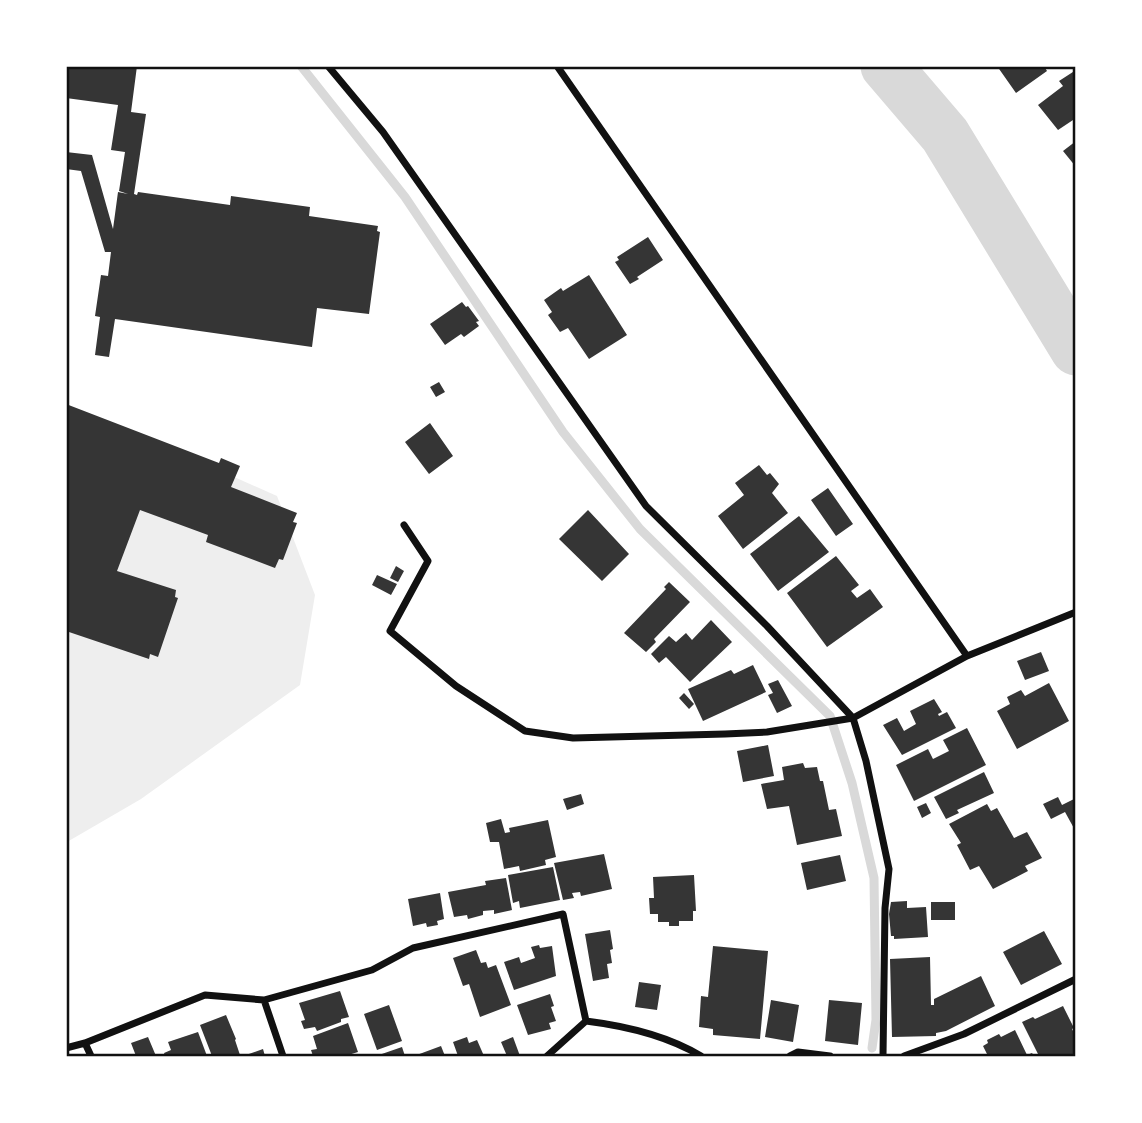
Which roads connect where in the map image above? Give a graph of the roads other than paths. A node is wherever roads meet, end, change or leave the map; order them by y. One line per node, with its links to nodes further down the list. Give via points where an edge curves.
1 (328, 66): 6 (street, via 383,132 646,506)
2 (557, 66): 5 (street)
3 (404, 525): 6 (street, via 428,561 390,631 456,686 525,731 573,738 725,734)
4 (1076, 612): 5 (street)
5 (967, 656): 6 (street)
6 (853, 718): 18 (street, via 889,869)
7 (1076, 979): 19 (street, via 964,1034)
8 (264, 1000): 9 (street, via 372,970 413,948 563,914); 10 (street, via 205,995); 13 (street)
9 (586, 1021): 14 (street); 15 (street, via 621,1025 683,1045)
10 (85, 1043): 11 (street); 12 (street)
11 (66, 1048)
12 (91, 1056)
13 (283, 1056)
14 (547, 1056)
15 (701, 1056)
16 (790, 1056): 17 (street, via 798,1052)
17 (830, 1056)
18 (883, 1056)
19 (904, 1056)

